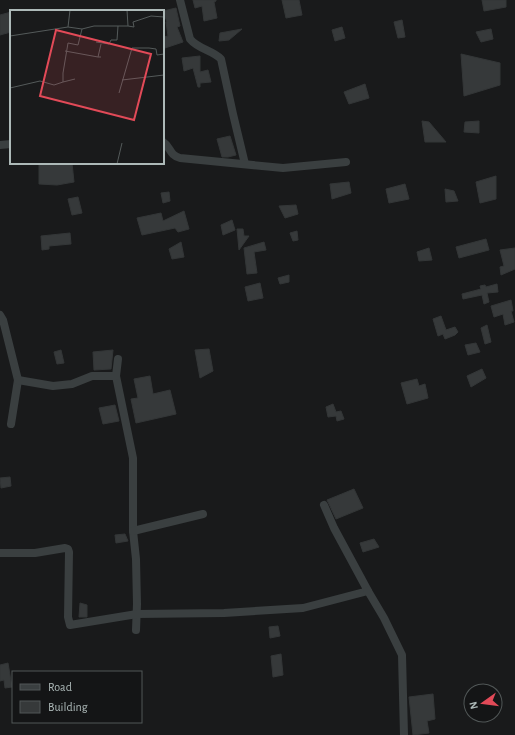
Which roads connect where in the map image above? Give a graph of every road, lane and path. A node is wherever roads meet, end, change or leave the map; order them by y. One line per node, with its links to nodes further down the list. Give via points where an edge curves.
1 (180, 0): 6 (street, via 190,39 208,52 217,54 221,59)
2 (164, 143): 6 (street, via 174,157)
3 (10, 144): 4 (street)
4 (0, 145)
5 (346, 162): 6 (street, via 283,168)
6 (245, 164)
7 (0, 314): 10 (street)
8 (118, 358): 9 (street)
9 (116, 376): 10 (street, via 92,376 72,384 54,386); 14 (street, via 133,458)
10 (18, 380): 11 (street)
11 (11, 424)
12 (324, 505): 16 (street)
13 (203, 514): 14 (street)
14 (133, 531): 17 (street)
15 (0, 553): 17 (street, via 35,553 68,549 70,625)
16 (368, 590): 17 (street, via 303,608 224,613); 19 (street, via 402,655)
17 (137, 614): 18 (street)
18 (136, 630)
19 (404, 735)

